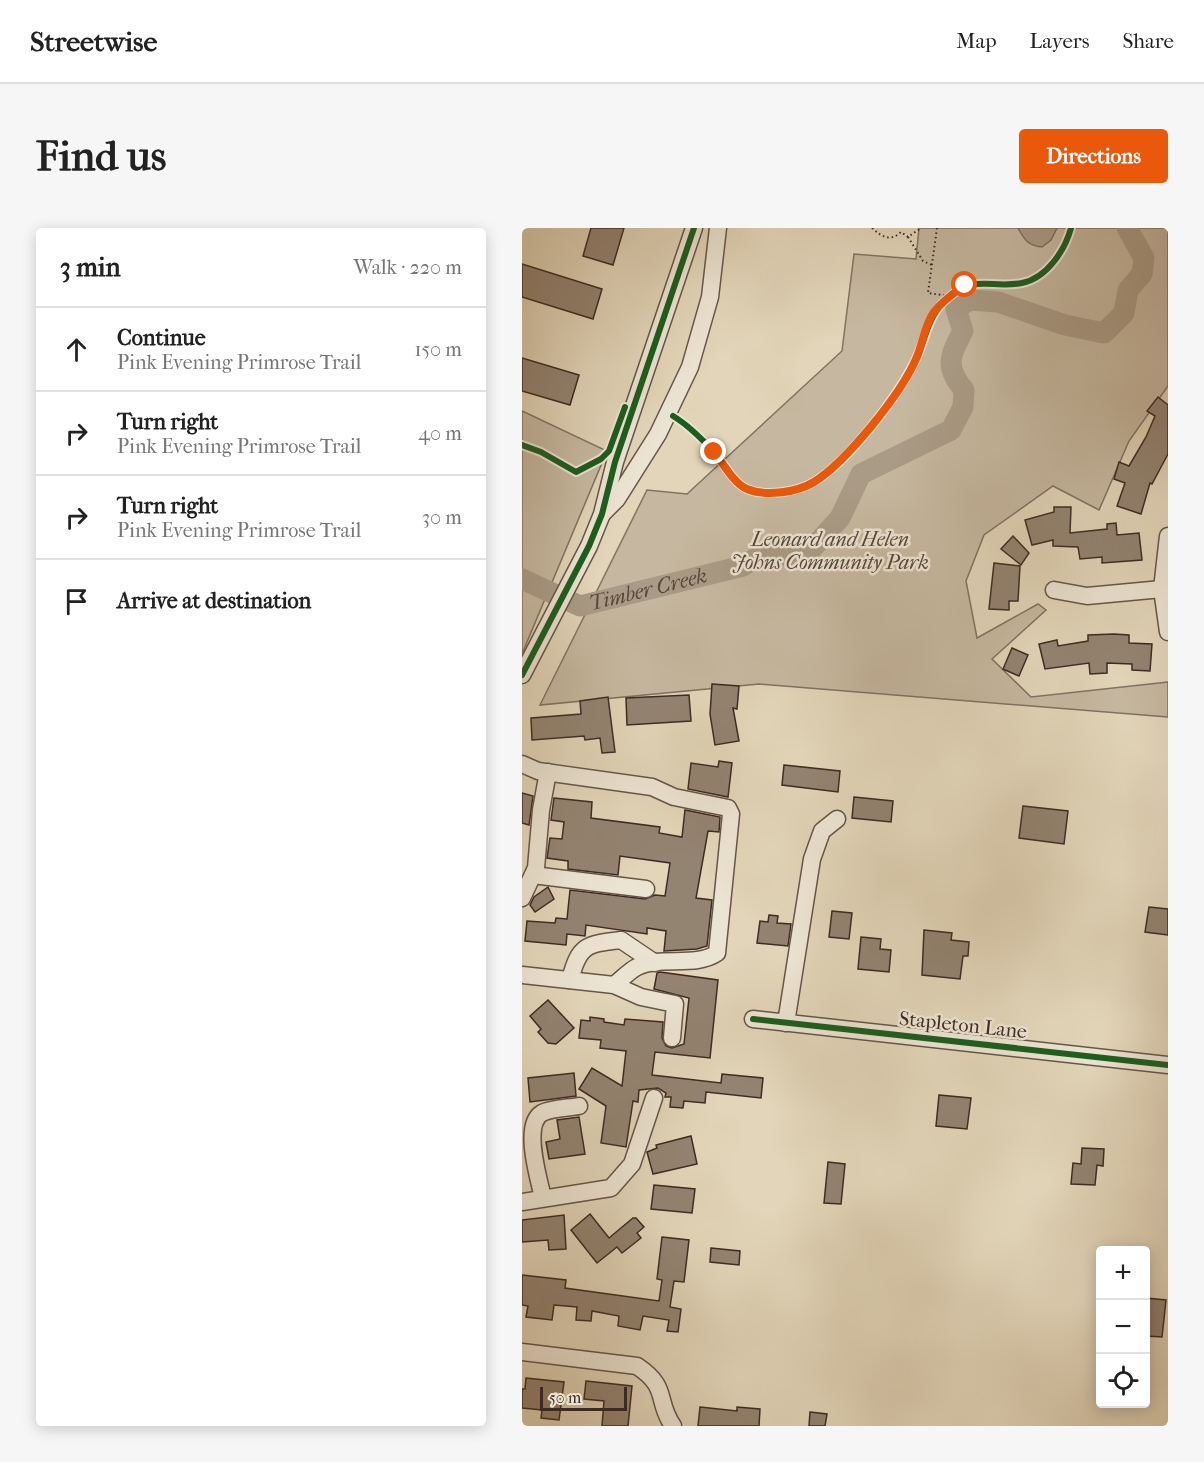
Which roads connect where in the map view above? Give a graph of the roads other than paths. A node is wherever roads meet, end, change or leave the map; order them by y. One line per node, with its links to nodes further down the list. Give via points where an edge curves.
1 (694, 228): 3 (street, via 615,462)
2 (718, 228): 3 (street, via 710,297 690,367 658,434 617,499)
3 (602, 514): 8 (street)
4 (1168, 536): 5 (street)
5 (1162, 589): 6 (street, via 1087,596); 7 (street)
6 (1054, 590)
7 (1168, 632)
8 (522, 675)
9 (522, 764): 10 (street)
10 (548, 772): 12 (street); 15 (street, via 652,787 674,797 728,807 731,814 717,953 709,958)
11 (837, 819): 20 (street, via 822,831 812,859)
12 (533, 875): 13 (street); 14 (street)
13 (646, 889)
14 (522, 898)
15 (655, 963): 17 (street, via 621,940 591,944 576,959); 18 (street, via 637,967)
16 (522, 975): 17 (street)
17 (570, 980): 18 (street)
18 (614, 985): 21 (street, via 641,997 675,1004)
19 (753, 1019): 20 (street, Stapleton Lane)
20 (786, 1023): 22 (street, Stapleton Lane)
21 (672, 1038)
22 (1168, 1065)
23 (654, 1098): 25 (street, via 632,1164 610,1188)
24 (579, 1106): 25 (street, via 542,1113 536,1120 531,1144)
25 (543, 1198): 26 (street)
26 (522, 1202)
27 (522, 1352): 28 (street, via 628,1363 652,1375)
28 (672, 1426)

